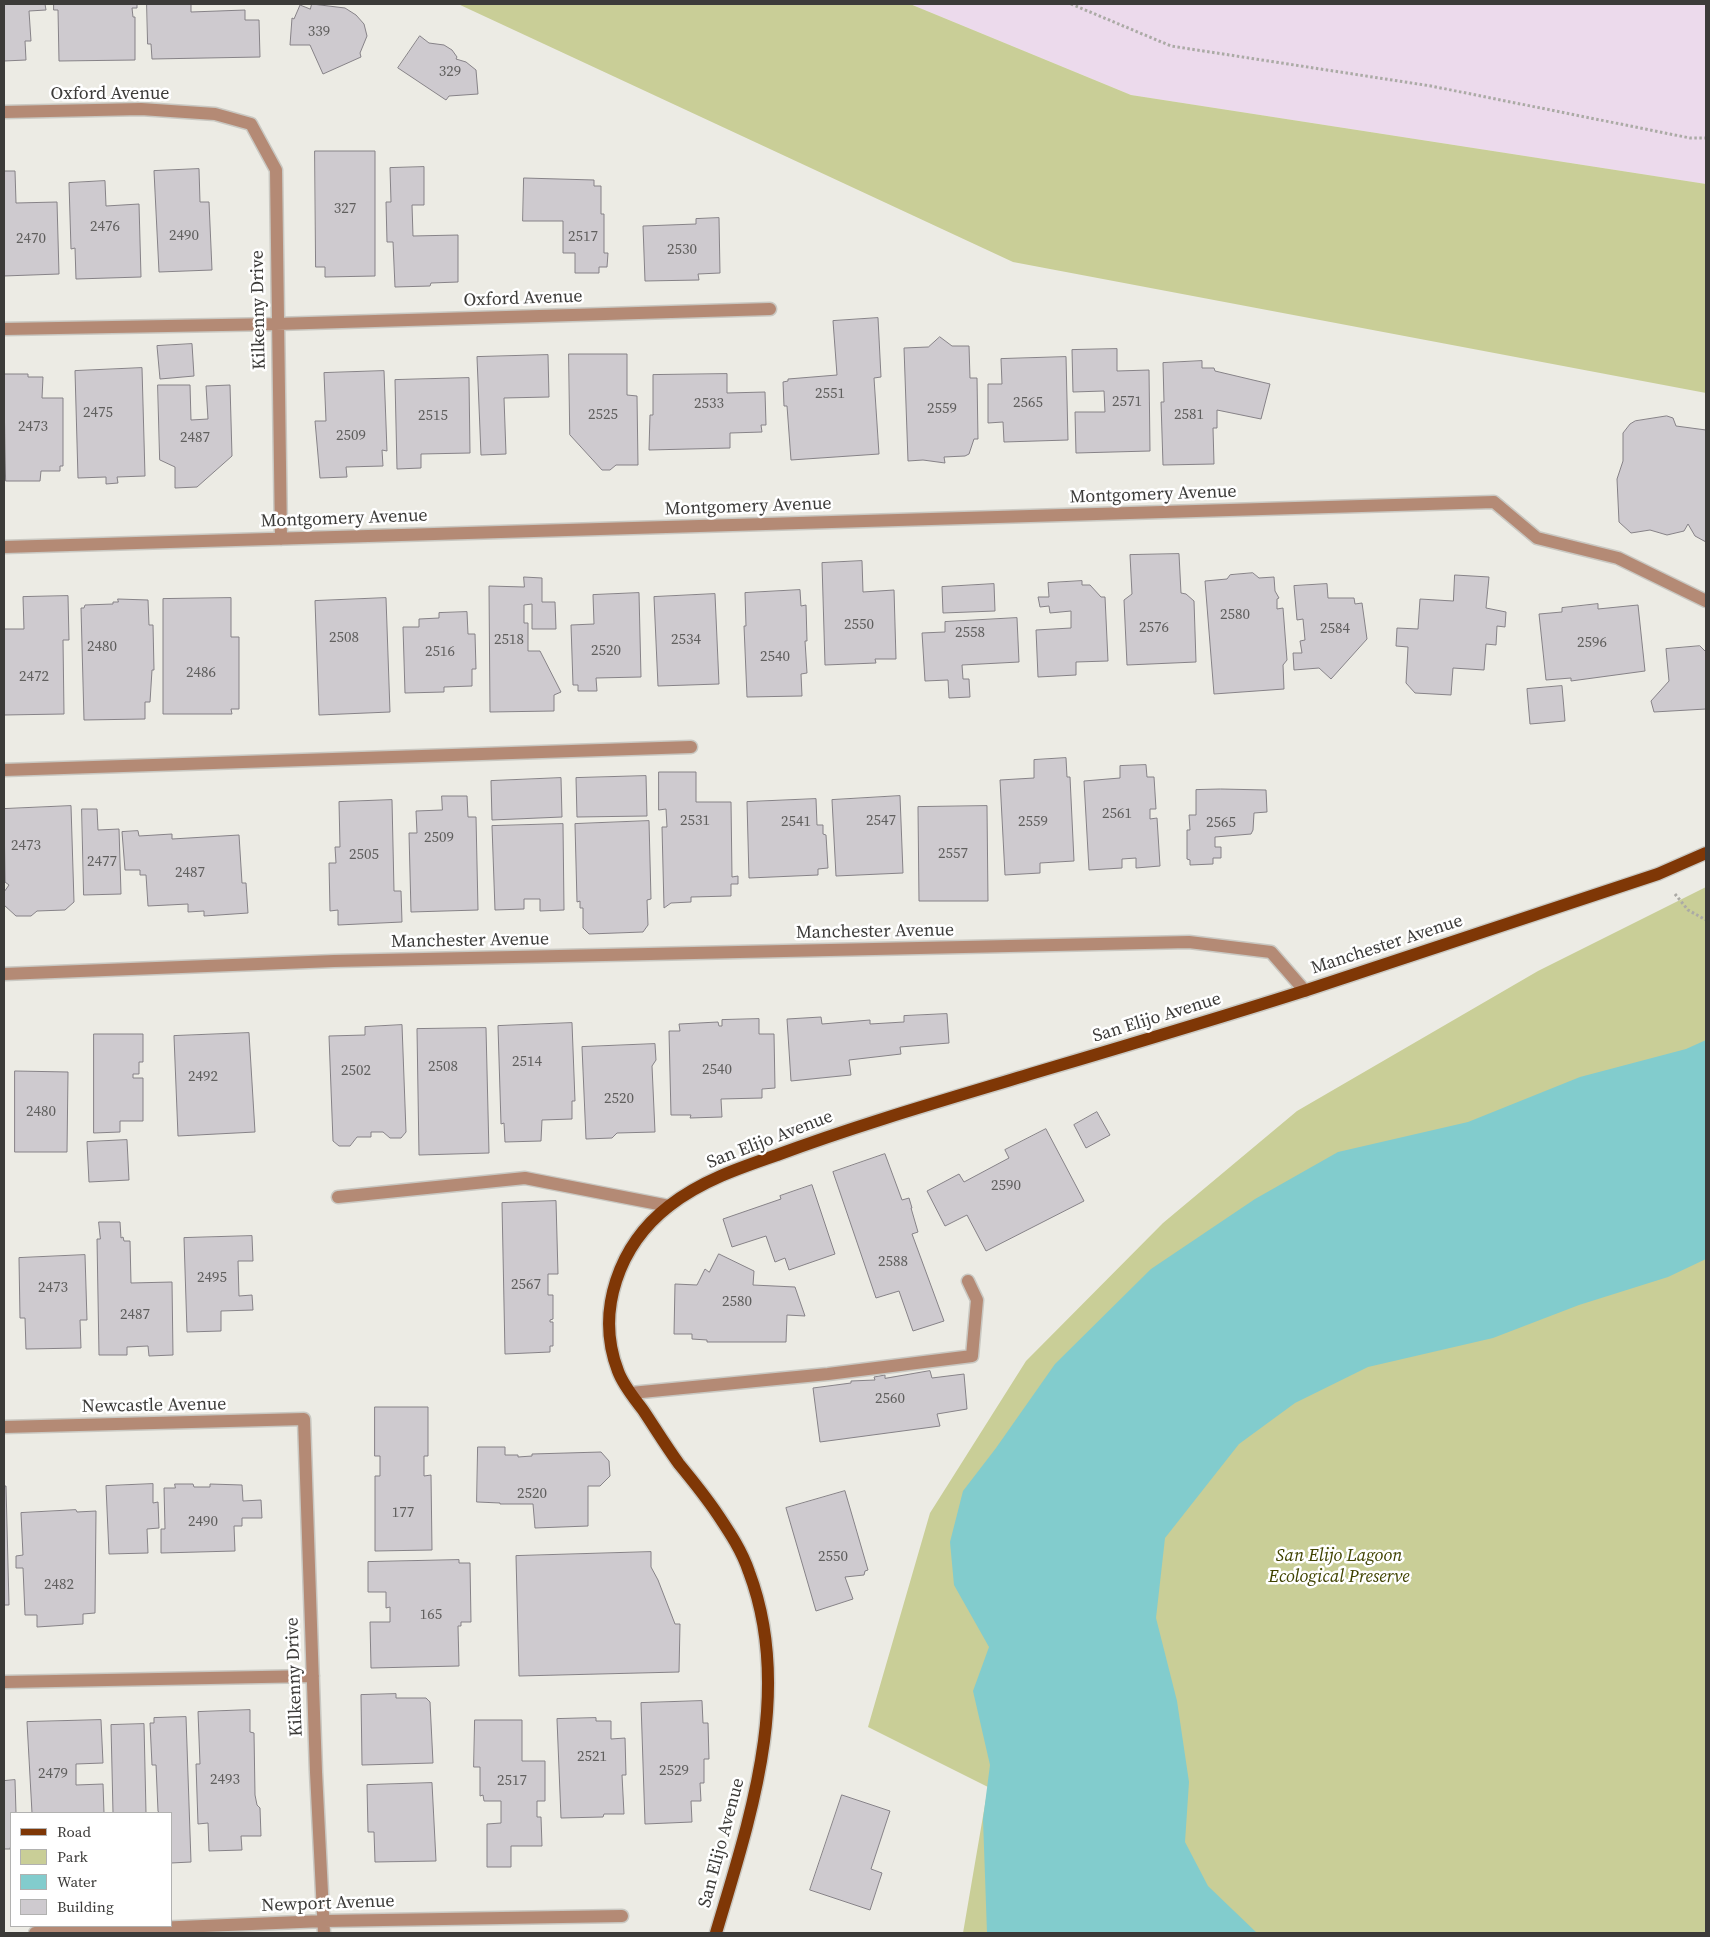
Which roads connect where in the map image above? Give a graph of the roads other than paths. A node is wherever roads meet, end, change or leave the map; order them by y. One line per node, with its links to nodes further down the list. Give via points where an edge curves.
1 (4, 112): 2 (street, Oxford Avenue, via 141,109)
2 (216, 114): 4 (street, Kilkenny Drive, via 251,124 276,170)
3 (770, 309): 4 (street, Oxford Avenue)
4 (276, 324): 5 (street, Oxford Avenue); 6 (street, Kilkenny Drive)
5 (4, 329)
6 (281, 539): 7 (street, Montgomery Avenue); 8 (street, Montgomery Avenue, via 1494,502 1537,538 1618,558)
7 (4, 547)
8 (1706, 601)
9 (691, 747): 10 (street)
10 (4, 770)
11 (1706, 853): 13 (main road, Manchester Avenue, via 1658,874)
12 (4, 974): 13 (street, Manchester Avenue, via 334,961 1190,942 1271,952)
13 (1305, 991): 15 (main road, San Elijo Avenue, via 825,1137 717,1177)
14 (338, 1196): 15 (street, via 525,1178)
15 (669, 1206): 17 (main road, San Elijo Avenue, via 632,1246 614,1283 609,1321 619,1374)
16 (968, 1281): 17 (street, via 977,1300 972,1356)
17 (631, 1393): 25 (main road, San Elijo Avenue, via 738,1546 750,1573 764,1629 768,1660 767,1719 761,1762 752,1811)
18 (304, 1420): 19 (street, Newcastle Avenue); 20 (street, Kilkenny Drive)
19 (4, 1427)
20 (313, 1676): 21 (street); 23 (street, Kilkenny Drive)
21 (4, 1682)
22 (622, 1916): 23 (street, Newport Avenue)
23 (324, 1927): 24 (street, Newport Avenue)
24 (35, 1933)
25 (716, 1933)

